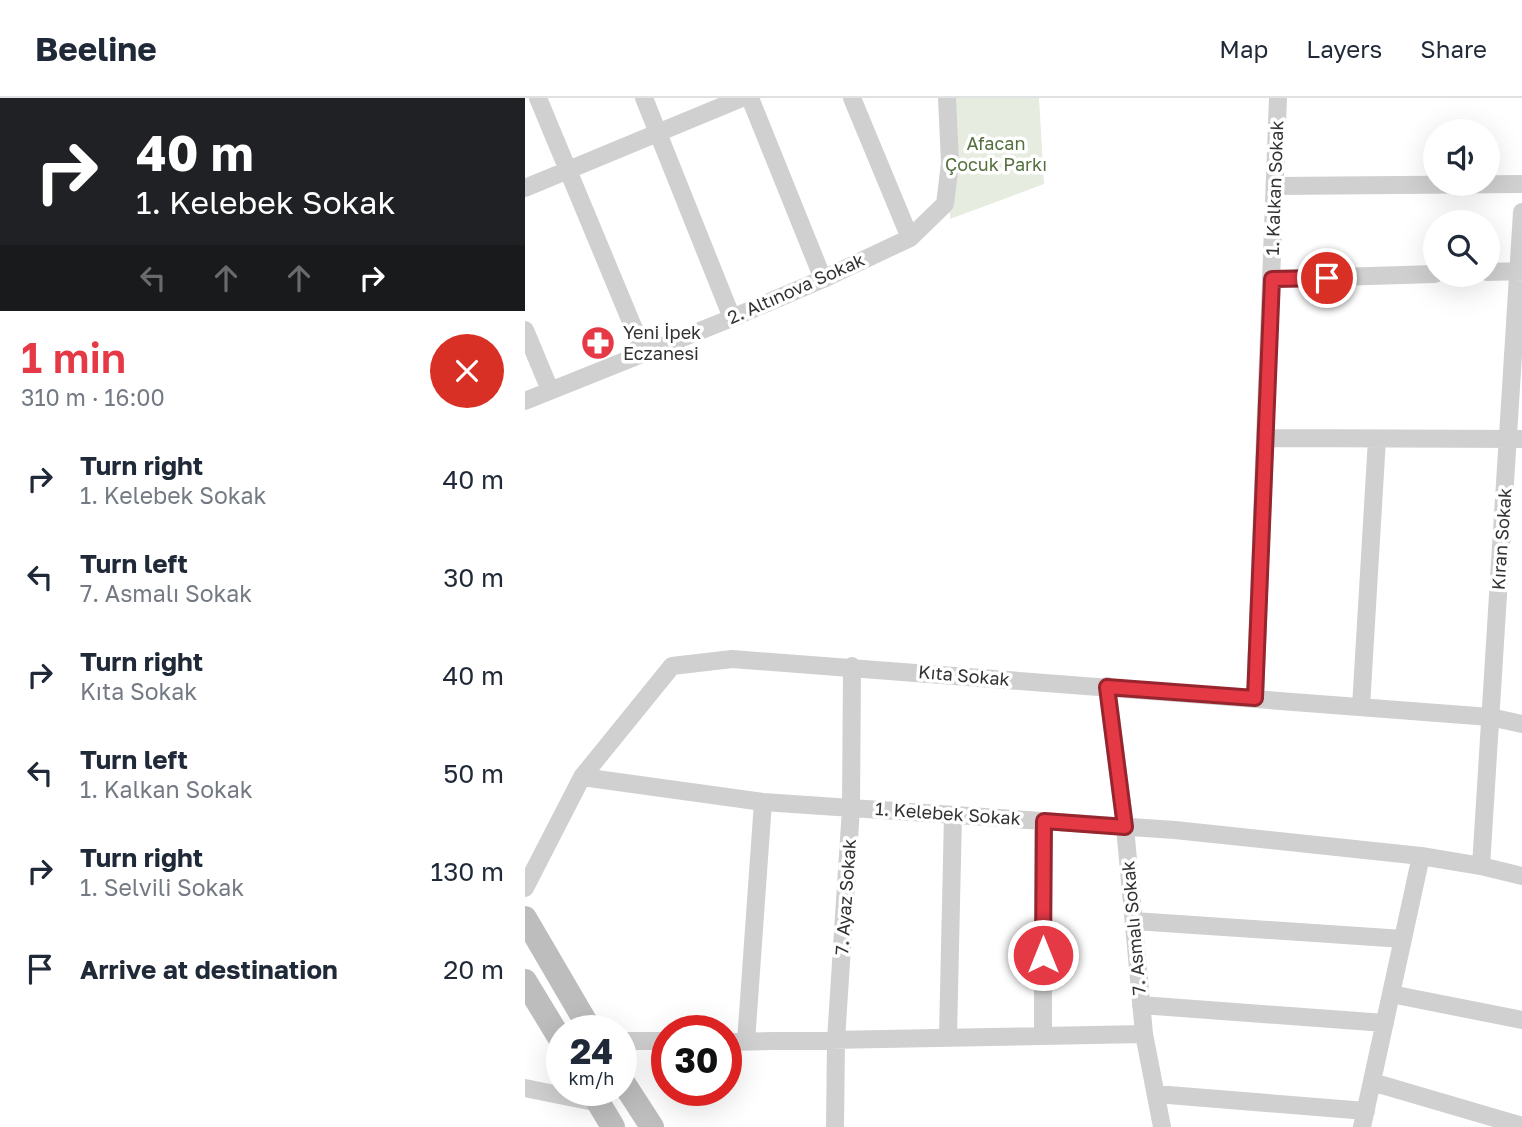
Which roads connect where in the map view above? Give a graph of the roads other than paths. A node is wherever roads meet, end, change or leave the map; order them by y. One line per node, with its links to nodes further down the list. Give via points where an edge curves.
1 (538, 98): 9 (street)
2 (644, 98): 8 (street)
3 (742, 98): 8 (street)
4 (750, 98): 18 (street)
5 (852, 98): 14 (street)
6 (947, 98): 14 (street, 2. Altınova Sokak, via 950,163 945,204)
7 (1279, 98): 11 (street, 1. Kalkan Sokak)
8 (659, 132): 9 (street); 20 (street)
9 (568, 170): 12 (street); 22 (street)
10 (1522, 184): 11 (street)
11 (1275, 186): 19 (street, 1. Kalkan Sokak)
12 (525, 188)
13 (1522, 212): 15 (street, Kıran Sokak)
14 (910, 238): 18 (street, 2. Altınova Sokak)
15 (1520, 271): 16 (street); 27 (street, Kıran Sokak)
16 (1500, 272)
17 (1423, 274): 19 (street)
18 (823, 279): 20 (street, 2. Altınova Sokak)
19 (1272, 279): 25 (street, 1. Kalkan Sokak)
20 (732, 318): 22 (street, 2. Altınova Sokak)
21 (525, 330): 23 (street)
22 (644, 353): 23 (street, 2. Altınova Sokak)
23 (550, 390): 24 (street, 2. Altınova Sokak)
24 (525, 401)
25 (1266, 438): 26 (street); 30 (street, 1. Kalkan Sokak)
26 (1377, 439): 27 (street); 31 (street)
27 (1515, 439): 32 (street, Kıran Sokak)
28 (852, 666): 29 (street, Kıta Sokak); 34 (street, Kıta Sokak, via 732,659 672,666); 36 (street, 7. Ayaz Sokak)
29 (1107, 687): 30 (street, Kıta Sokak); 39 (street, 7. Asmalı Sokak)
30 (1255, 698): 31 (street, Kıta Sokak)
31 (1361, 706): 32 (street, Kıta Sokak)
32 (1490, 717): 33 (street, Kıta Sokak); 41 (street, Kıran Sokak)
33 (1522, 724)
34 (582, 777): 35 (street, 1. Kelebek Sokak); 43 (street, Kıta Sokak)
35 (763, 802): 36 (street, 1. Kelebek Sokak); 59 (street)
36 (851, 808): 37 (street, 1. Kelebek Sokak); 57 (street, 7. Ayaz Sokak)
37 (953, 815): 38 (street, 1. Kelebek Sokak); 56 (street)
38 (1044, 821): 39 (street, 1. Kelebek Sokak); 55 (street)
39 (1125, 827): 40 (street, 1. Kelebek Sokak); 45 (street, 7. Asmalı Sokak)
40 (1421, 856): 41 (street, 1. Kelebek Sokak); 46 (street)
41 (1481, 866): 42 (street, 1. Kelebek Sokak)
42 (1522, 876)
43 (525, 888)
44 (525, 918): 50 (main road)
45 (1134, 921): 46 (street); 49 (street, 7. Asmalı Sokak)
46 (1403, 939): 48 (street)
47 (525, 981): 51 (main road)
48 (1391, 994): 52 (street); 53 (street)
49 (1142, 1005): 53 (street); 54 (street, 7. Asmalı Sokak)
50 (581, 1015)
51 (546, 1016)
52 (1522, 1020)
53 (1385, 1023): 60 (street)
54 (1144, 1034): 55 (street); 63 (street, 7. Asmalı Sokak)
55 (1043, 1035): 56 (street)
56 (948, 1036): 57 (street)
57 (837, 1040): 59 (street); 70 (street, 7. Ayaz Sokak)
58 (742, 1042): 59 (street)
59 (746, 1042)
60 (1372, 1082): 66 (street); 67 (street)
61 (525, 1088): 62 (street)
62 (546, 1091)
63 (1156, 1094): 66 (street); 71 (street, 7. Asmalı Sokak)
64 (637, 1104): 69 (main road)
65 (600, 1106): 68 (main road)
66 (1364, 1119)
67 (1522, 1126)
68 (613, 1127)
69 (652, 1127)
70 (835, 1127)
71 (1162, 1127)

